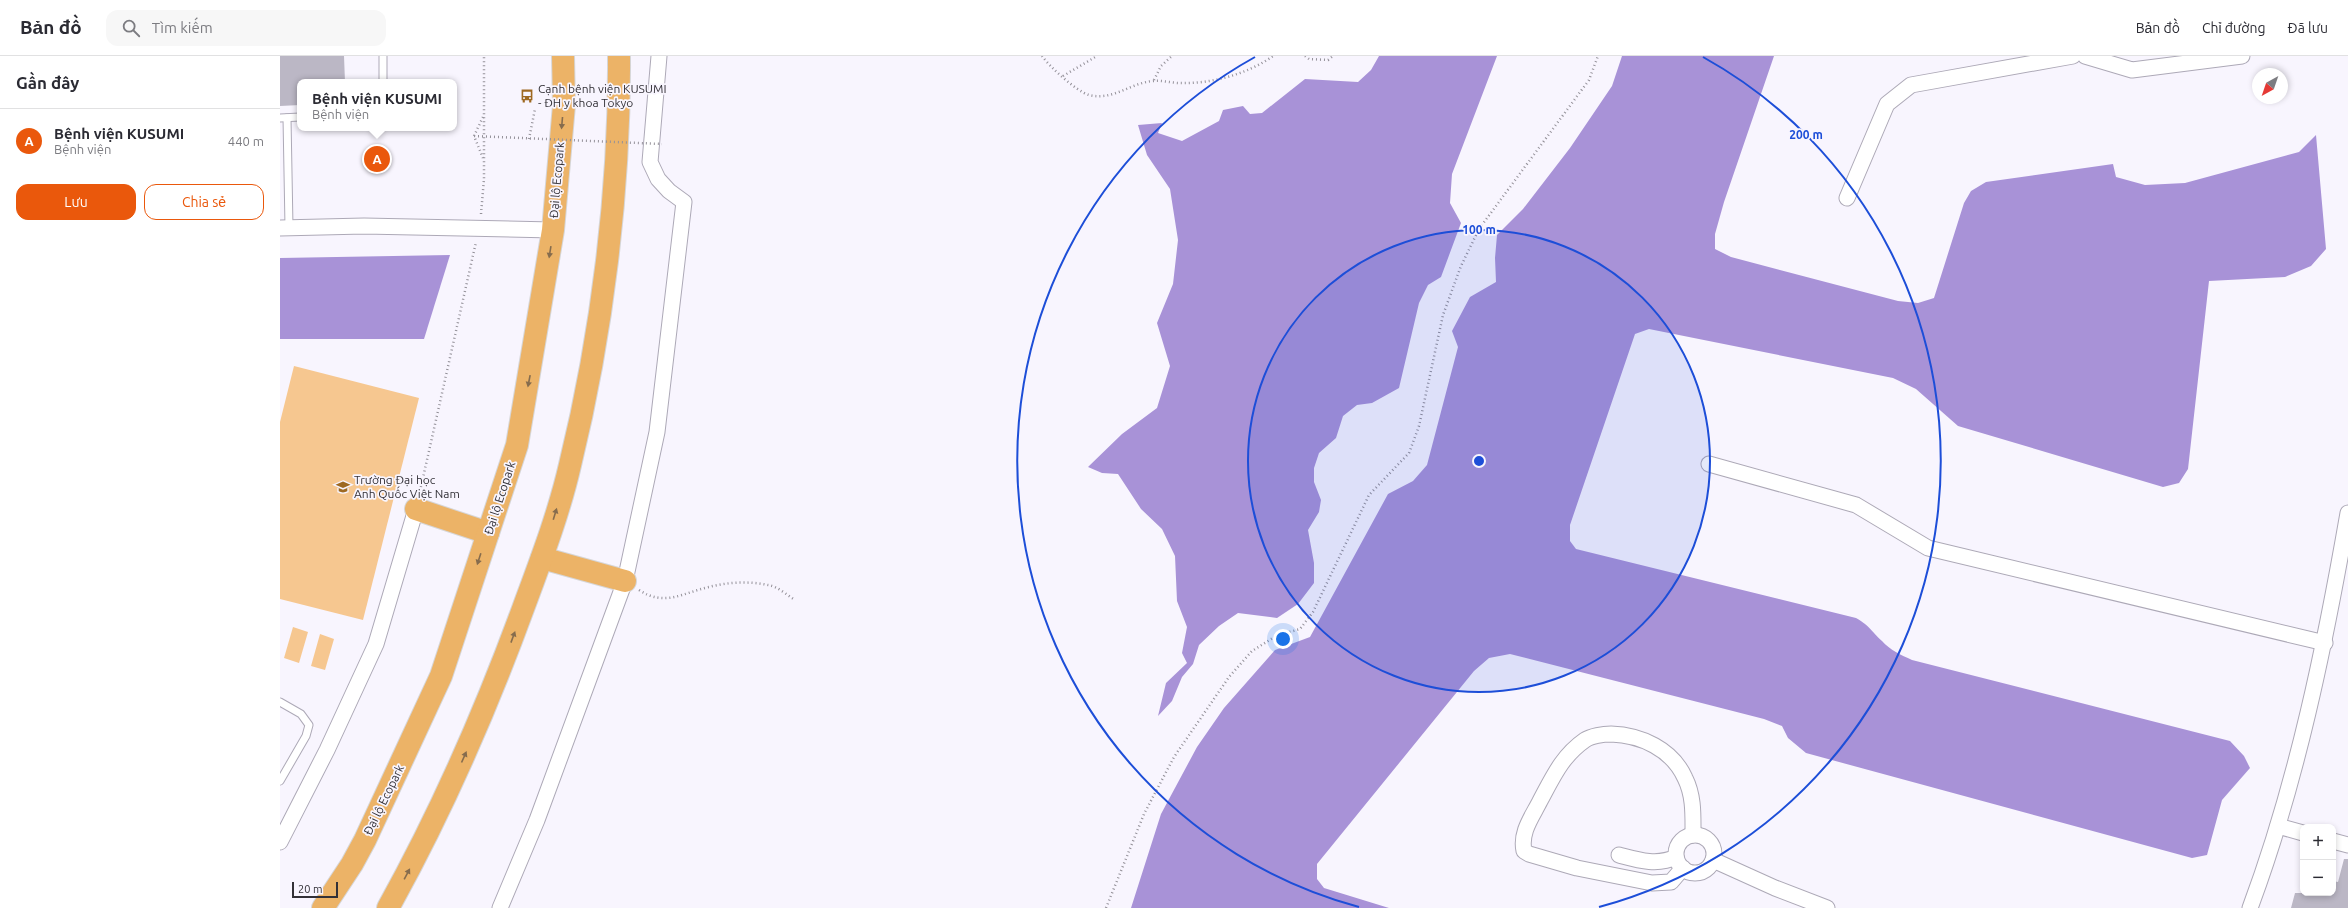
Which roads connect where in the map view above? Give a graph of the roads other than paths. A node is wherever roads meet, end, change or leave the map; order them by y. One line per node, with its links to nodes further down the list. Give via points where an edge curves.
1 (383, 56): 8 (lane)
2 (563, 56): 13 (highway, Đại lộ Ecopark, one-way to 13, via 564,105)
3 (619, 56): 18 (highway, one-way to 3, via 570,467 589,377 610,240 620,86)
4 (659, 56): 19 (street, via 650,162 658,179 684,202 657,432)
5 (2073, 56): 11 (street, via 1911,85 1887,104)
6 (2085, 56): 7 (street, via 2132,70)
7 (2242, 56)
8 (383, 79)
9 (297, 117): 10 (lane)
10 (284, 118): 12 (lane)
11 (1847, 198)
12 (285, 228): 13 (street, via 364,226)
13 (553, 230): 17 (highway, Đại lộ Ecopark, one-way to 17, via 517,445)
14 (1709, 464): 20 (street, via 1856,505 1928,548)
15 (416, 509): 17 (highway); 26 (street, via 376,644 327,750)
16 (2348, 513): 20 (street)
17 (488, 533): 32 (highway, Đại lộ Ecopark, one-way to 32, via 441,676 365,840)
18 (542, 558): 19 (highway); 33 (highway, one-way to 18, via 437,816 480,719)
19 (625, 581): 34 (street, via 536,820)
20 (2325, 643): 23 (street)
21 (280, 702): 22 (lane, via 301,714 309,725 306,736)
22 (280, 781)
23 (2278, 826): 24 (street); 36 (street)
24 (2300, 832)
25 (1693, 834): 30 (street, via 1709,840 1714,851); 31 (street, via 1678,844); 31 (street, via 1693,800 1685,777 1671,757 1651,742 1627,734 1604,734 1586,739 1569,753 1548,785 1522,838 1524,851 1528,854 1577,868 1647,882 1671,882)
26 (280, 842)
27 (2336, 842): 28 (street)
28 (2348, 845)
29 (1619, 855): 31 (street, via 1655,862)
30 (1713, 860): 31 (street, via 1707,869 1701,872 1688,872); 35 (street)
31 (1679, 862)
32 (323, 908)
33 (388, 908)
34 (500, 908)
35 (1827, 908)
36 (2250, 908)

